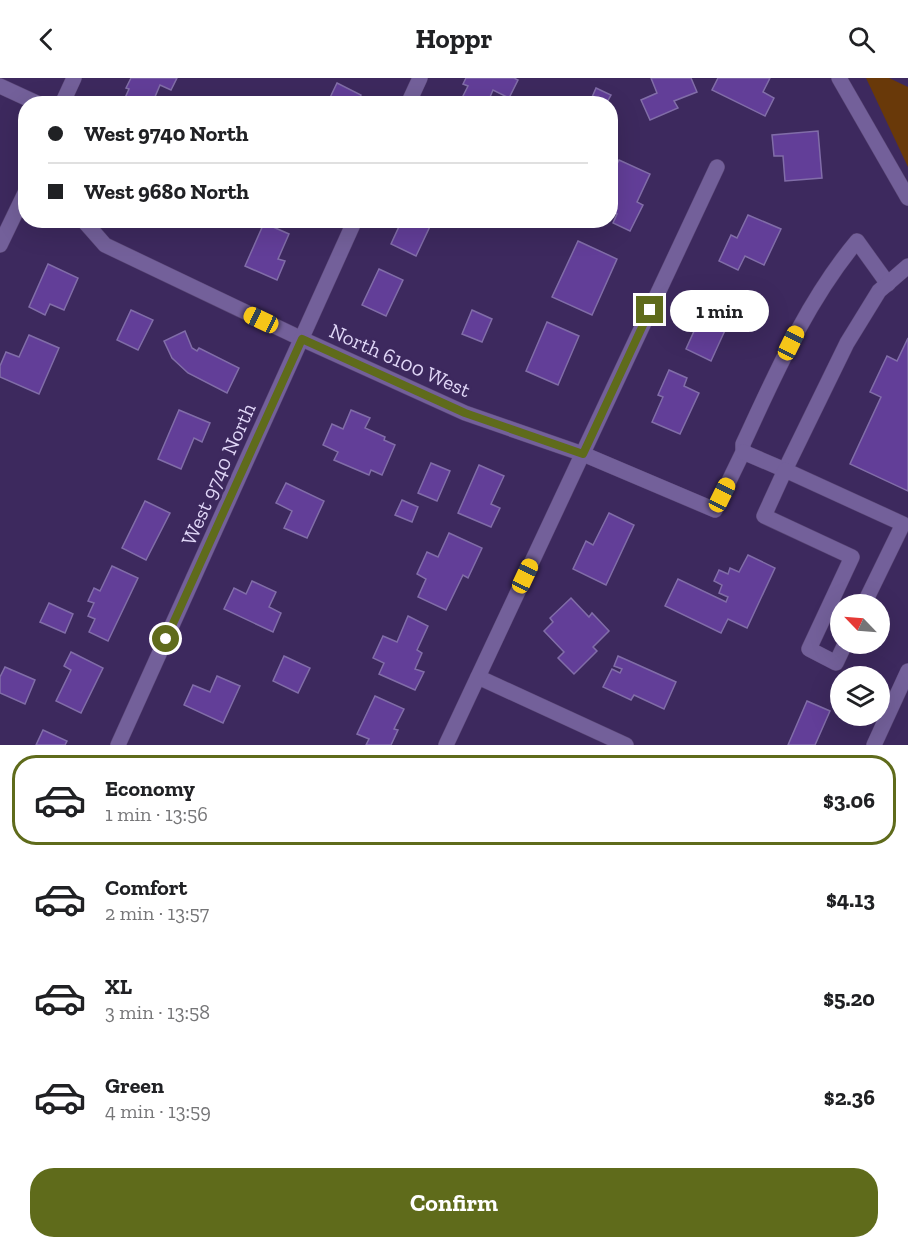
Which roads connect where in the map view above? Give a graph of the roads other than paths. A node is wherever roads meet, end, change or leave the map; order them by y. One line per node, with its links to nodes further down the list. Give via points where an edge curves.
1 (74, 78): 6 (street)
2 (420, 78): 7 (street)
3 (839, 78): 9 (street)
4 (0, 86): 5 (street)
5 (22, 96)
6 (66, 96)
7 (412, 96)
8 (717, 167): 18 (street)
9 (908, 198)
10 (18, 207): 13 (street)
11 (90, 228): 16 (street, North 6100 West, via 105,245)
12 (351, 228): 16 (street, West 9740 North)
13 (0, 244)
14 (908, 266): 15 (street)
15 (888, 284): 17 (street, via 857,241 801,322 742,444); 19 (street, via 879,291 847,343)
16 (302, 339): 18 (street, North 6100 West, via 465,413); 27 (street, West 9740 North)
17 (743, 452): 18 (street, North 6100 West, via 715,510); 19 (street)
18 (583, 454): 26 (street)
19 (785, 470): 20 (street); 21 (street, via 764,516 852,557)
20 (905, 525): 22 (street)
21 (834, 594)
22 (869, 594)
23 (830, 603): 24 (street, via 808,649 836,663)
24 (840, 654)
25 (908, 671): 30 (street)
26 (478, 677): 28 (street); 29 (street)
27 (118, 745)
28 (446, 745)
29 (626, 745)
30 (874, 745)

